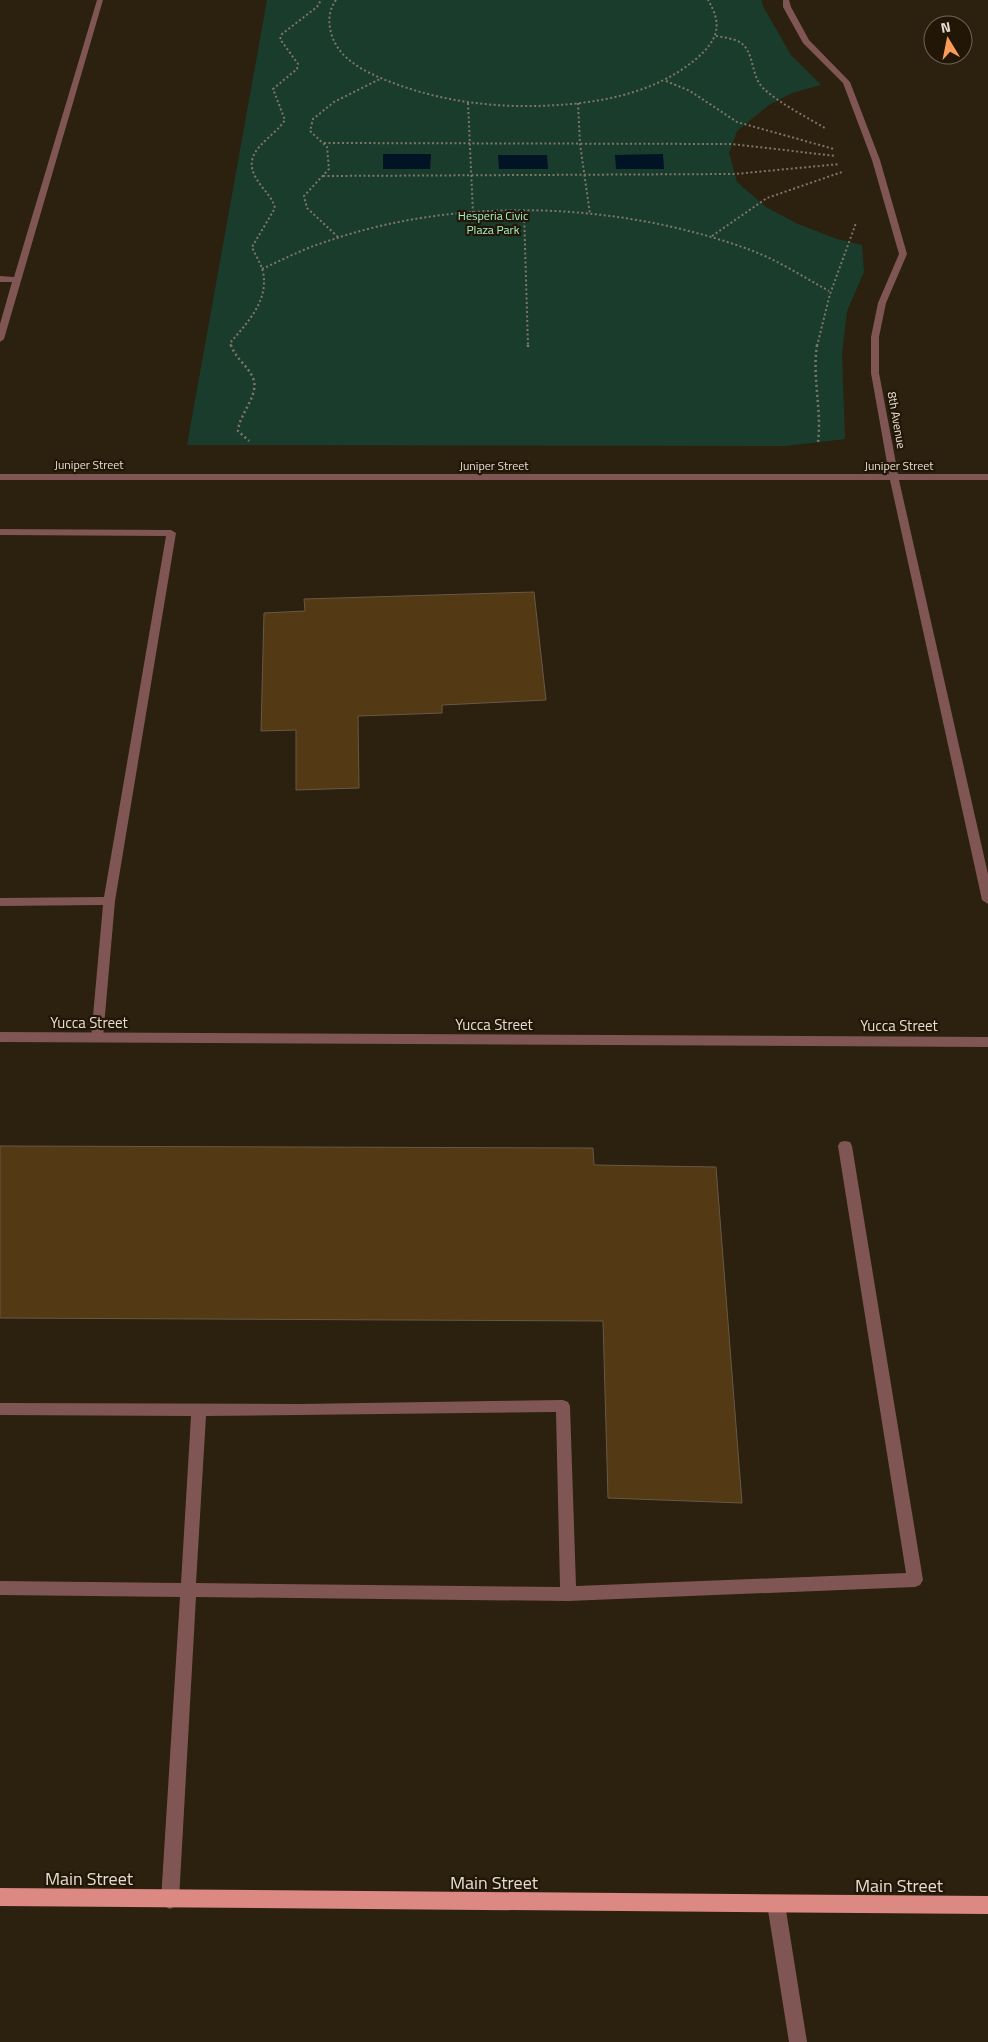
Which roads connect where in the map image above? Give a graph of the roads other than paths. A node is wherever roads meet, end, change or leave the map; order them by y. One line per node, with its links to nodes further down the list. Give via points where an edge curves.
1 (100, 0): 4 (street)
2 (786, 0): 7 (street, 8th Avenue, via 806,40 846,82 876,160 903,254 882,304 875,337 875,373)
3 (0, 280): 4 (street)
4 (18, 280): 5 (street)
5 (0, 339)
6 (0, 477): 7 (street, Juniper Street)
7 (894, 477): 8 (street, Juniper Street); 10 (street, 8th Avenue)
8 (988, 477)
9 (0, 532): 11 (street, via 171,532)
10 (988, 900)
11 (109, 901): 12 (street); 14 (street)
12 (0, 902)
13 (0, 1037): 14 (street, Yucca Street)
14 (97, 1038): 15 (street, Yucca Street)
15 (988, 1042)
16 (845, 1146): 21 (street, via 915,1580)
17 (0, 1409): 18 (street)
18 (199, 1409): 20 (street); 21 (street, via 563,1406)
19 (0, 1588): 20 (street)
20 (190, 1591): 21 (street); 23 (street)
21 (568, 1594)
22 (0, 1897): 23 (main road, Main Street)
23 (170, 1900): 24 (main road, Main Street)
24 (776, 1904): 25 (main road, Main Street); 26 (street)
25 (988, 1905)
26 (798, 2042)

